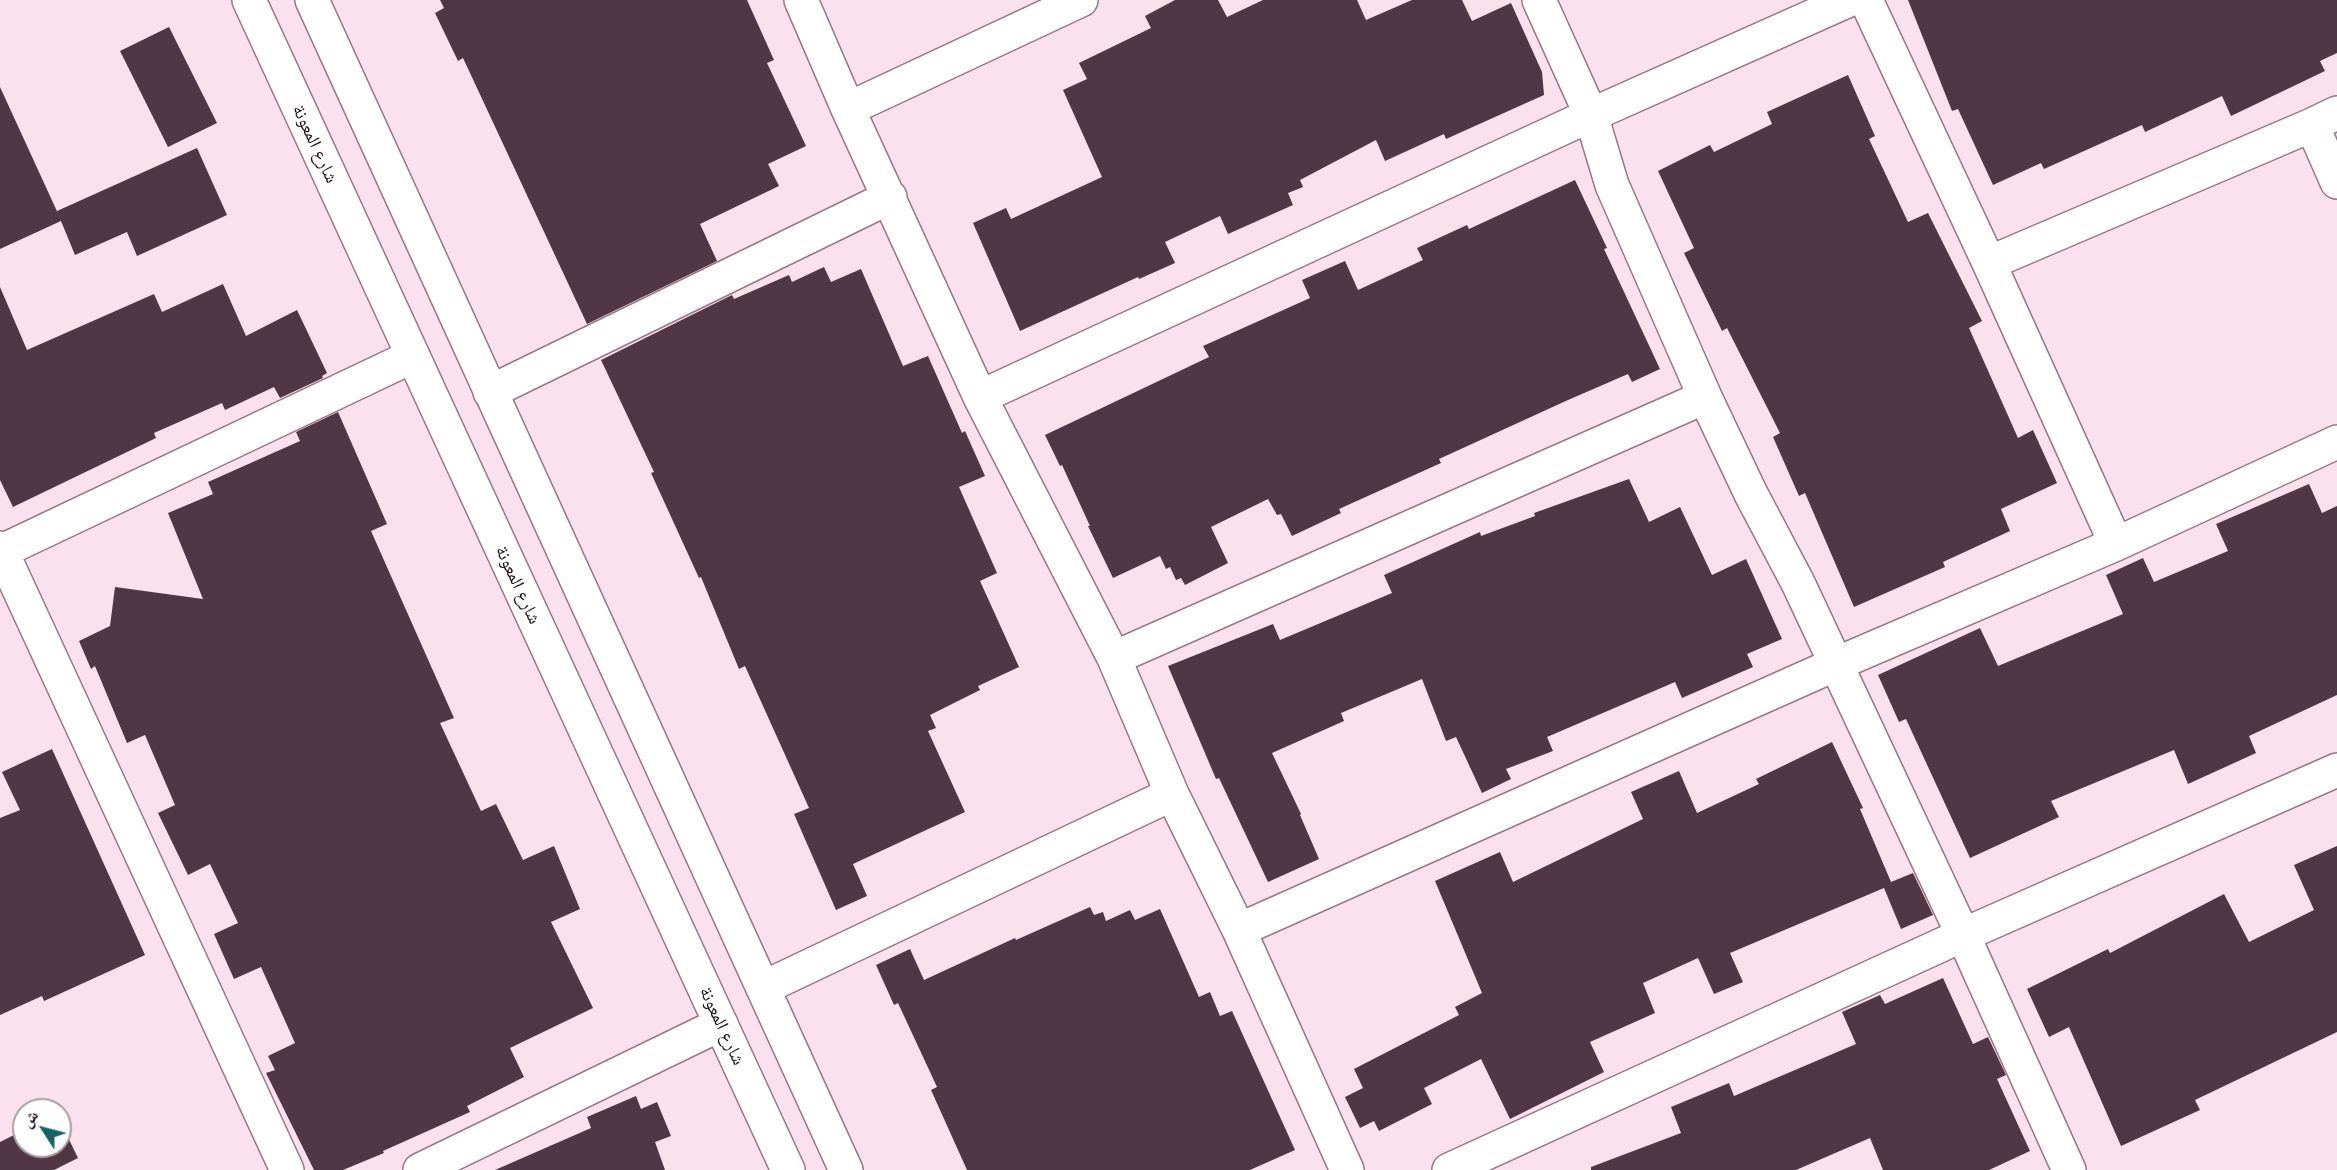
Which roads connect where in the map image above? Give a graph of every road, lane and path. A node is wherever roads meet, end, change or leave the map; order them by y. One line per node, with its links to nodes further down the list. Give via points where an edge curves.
1 (249, 0): 14 (main road, شارع المعونة)
2 (312, 0): 15 (main road)
3 (801, 0): 8 (main road)
4 (1081, 0): 8 (main road)
5 (1539, 0): 9 (main road)
6 (1849, 0): 9 (main road)
7 (1866, 0): 13 (main road)
8 (848, 109): 12 (main road)
9 (1591, 115): 16 (main road); 17 (main road, via 1612,185)
10 (2324, 119): 11 (main road); 13 (main road)
11 (2337, 182)
12 (890, 197): 15 (main road); 16 (main road)
13 (1989, 263): 19 (main road)
14 (413, 356): 20 (main road); 28 (main road, شارع المعونة)
15 (490, 392): 27 (main road)
16 (980, 397): 21 (main road)
17 (1705, 397): 21 (main road); 22 (main road)
18 (2337, 442): 19 (main road)
19 (2116, 544): 22 (main road)
20 (0, 550): 29 (main road)
21 (1114, 658): 24 (main road)
22 (1836, 664): 25 (main road); 26 (main road)
23 (2337, 770): 26 (main road)
24 (1172, 794): 25 (main road); 27 (main road)
25 (1239, 930): 33 (main road)
26 (1963, 935): 34 (main road); 35 (main road)
27 (763, 988): 32 (main road)
28 (721, 1024): 30 (main road); 31 (main road, شارع المعونة)
29 (287, 1170)
30 (420, 1170)
31 (788, 1170)
32 (846, 1170)
33 (1347, 1170)
34 (1449, 1170)
35 (2069, 1170)

